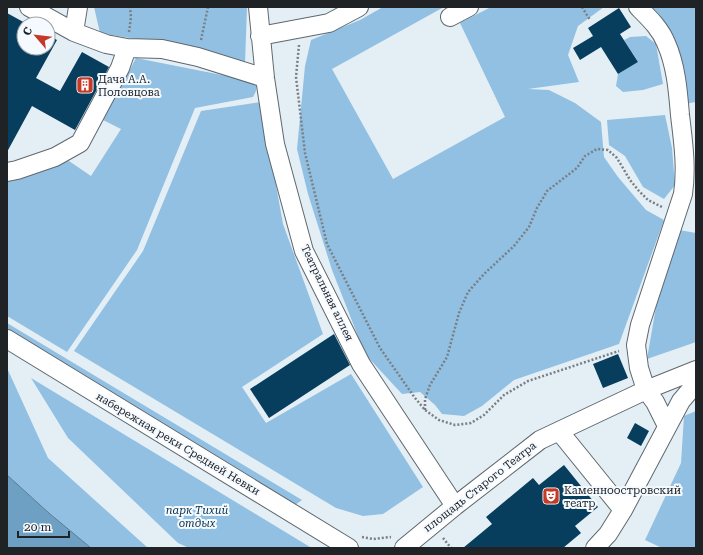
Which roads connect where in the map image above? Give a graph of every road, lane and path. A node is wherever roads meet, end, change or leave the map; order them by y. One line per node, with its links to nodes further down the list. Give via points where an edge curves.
1 (29, 7): 13 (street)
2 (78, 7): 13 (street)
3 (130, 7): 15 (path)
4 (208, 7): 16 (path)
5 (258, 7): 14 (street, Театральная аллея)
6 (359, 7): 12 (street, via 329,23)
7 (469, 7): 10 (street)
8 (582, 7): 11 (path)
9 (638, 7): 19 (street, via 656,24 673,62 686,177)
10 (450, 17)
11 (590, 20)
12 (300, 29): 14 (street); 25 (path, via 296,77 305,153 327,244 380,348)
13 (74, 32): 15 (street, via 106,44)
14 (260, 36): 17 (street, Театральная аллея)
15 (127, 48): 16 (street, via 162,49); 18 (street, via 120,68 80,143 55,157)
16 (198, 57): 17 (street)
17 (265, 78): 28 (street, Театральная аллея, via 275,144 304,251 361,364)
18 (7, 172)
19 (677, 211): 21 (street, via 640,325); 25 (path, via 648,200 630,180 617,158 608,150 597,148 586,156 577,168 548,192 537,208 529,227 514,246 468,292 446,356 430,384 425,399)
20 (7, 339): 30 (street, набережная реки Средней Невки)
21 (636, 345): 24 (street, via 639,368); 25 (path, via 528,381 504,395 484,415 471,423 455,425 439,420)
22 (696, 370): 24 (street, площадь Старого Театра)
23 (696, 385): 26 (street, via 681,400)
24 (646, 390): 26 (street); 27 (street, площадь Старого Театра)
25 (425, 410)
26 (667, 426): 29 (street)
27 (559, 431): 28 (street, площадь Старого Театра, via 540,440); 29 (street)
28 (456, 506): 31 (street, площадь Старого Театра)
29 (623, 510): 32 (street, via 608,534)
30 (349, 548)
31 (404, 548)
32 (595, 548)

